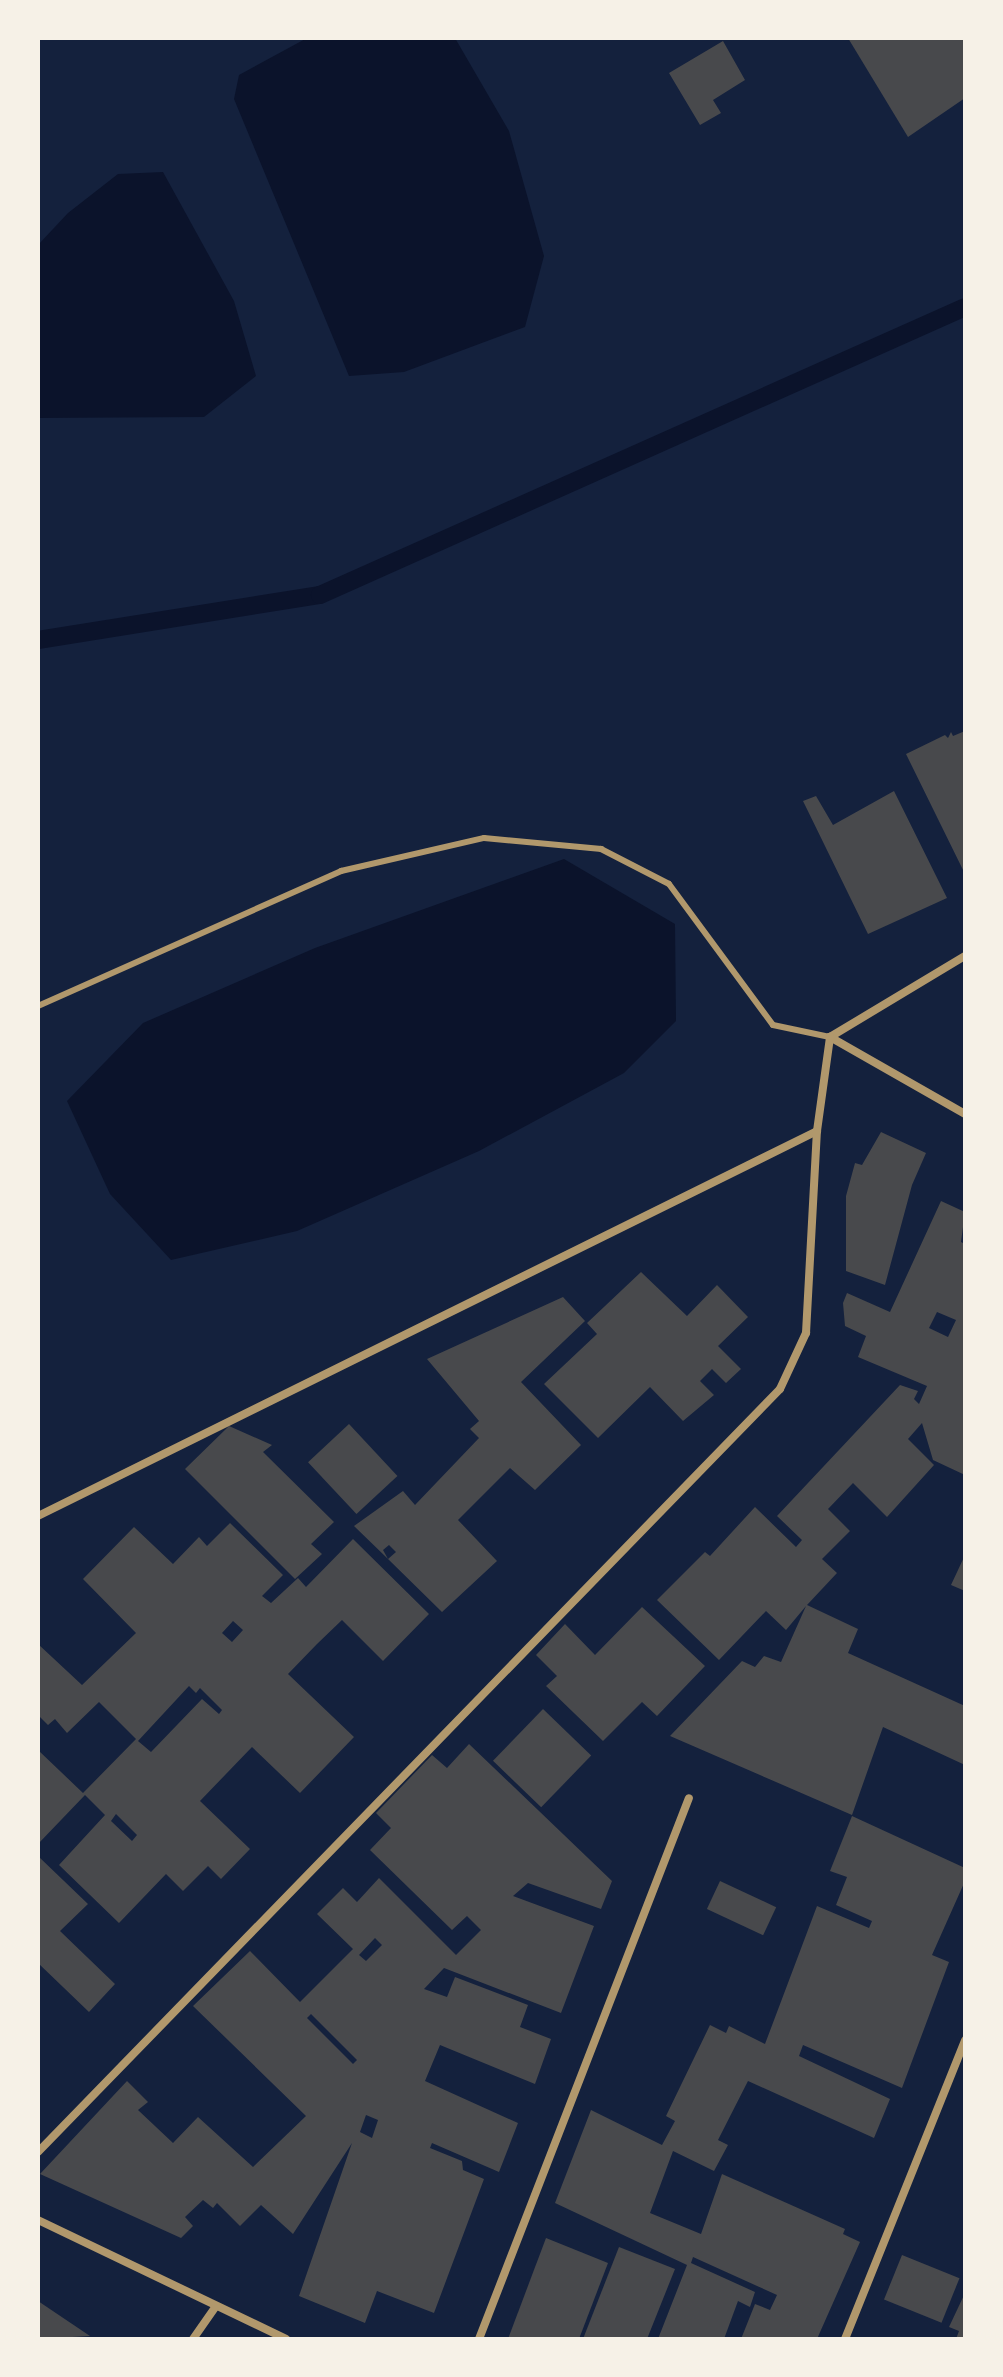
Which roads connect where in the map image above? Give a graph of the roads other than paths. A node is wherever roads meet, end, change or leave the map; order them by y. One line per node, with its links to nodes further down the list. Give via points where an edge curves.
1 (965, 956): 3 (street)
2 (38, 1006): 3 (lane, via 341,871 484,838 601,849 669,884 773,1025)
3 (830, 1037): 4 (street); 5 (street)
4 (965, 1114)
5 (817, 1131): 6 (street); 9 (street, via 806,1333 780,1389)
6 (38, 1516)
7 (689, 1798): 14 (street)
8 (965, 2040): 15 (street)
9 (38, 2152)
10 (38, 2220): 11 (street)
11 (216, 2306): 12 (street); 13 (street)
12 (193, 2339)
13 (286, 2339)
14 (479, 2339)
15 (845, 2339)

